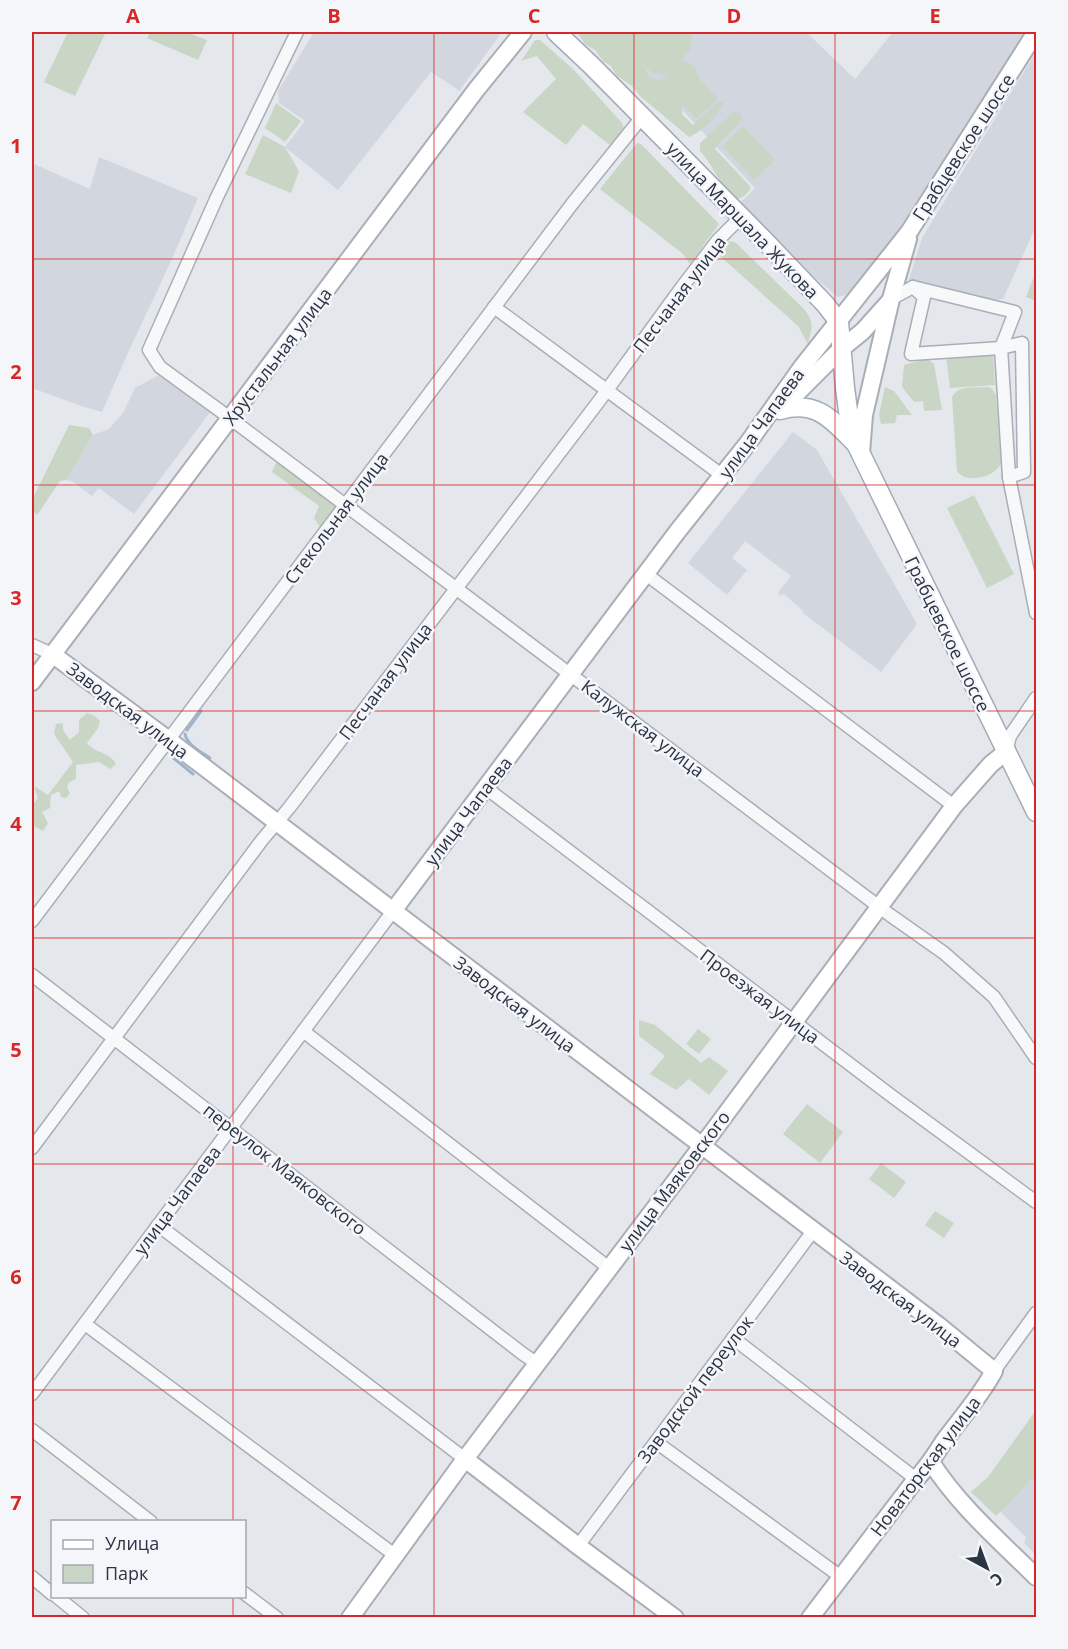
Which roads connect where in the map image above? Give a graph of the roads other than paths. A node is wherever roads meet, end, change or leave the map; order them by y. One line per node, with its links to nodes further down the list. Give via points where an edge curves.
1 (297, 32): 16 (street, Калужская улица, via 149,350 159,367)
2 (523, 32): 16 (main road, Хрустальная улица)
3 (556, 32): 5 (main road, улица Маршала Жукова)
4 (1036, 32): 7 (main road, Грабцевское шоссе)
5 (642, 117): 6 (main road, улица Маршала Жукова); 10 (street, Стекольная улица)
6 (741, 217): 11 (main road, улица Маршала Жукова); 14 (street, Песчаная улица, via 718,240)
7 (909, 232): 9 (main road); 11 (main road, улица Чапаева)
8 (913, 287): 9 (street); 12 (street, via 1015,312); 12 (street, via 924,297 911,354)
9 (891, 299): 13 (main road); 18 (main road)
10 (494, 307): 14 (street); 21 (street, Стекольная улица)
11 (839, 322): 13 (main road); 17 (main road, улица Чапаева)
12 (1001, 348): 20 (street); 20 (street, via 1022,343 1024,472)
13 (841, 349): 15 (main road); 18 (main road, via 849,418)
14 (607, 390): 19 (street); 23 (street, Песчаная улица)
15 (780, 410): 17 (main road); 18 (main road, via 792,406 824,413)
16 (230, 418): 21 (street, Калужская улица); 26 (main road, Хрустальная улица)
17 (748, 443): 19 (main road, улица Чапаева)
18 (859, 450): 31 (main road, Грабцевское шоссе)
19 (723, 476): 22 (main road, улица Чапаева)
20 (1009, 477): 24 (street)
21 (345, 505): 23 (street, Калужская улица); 30 (street, Стекольная улица)
22 (646, 574): 27 (main road, улица Чапаева); 33 (street)
23 (456, 588): 27 (street, Калужская улица); 35 (street, Песчаная улица)
24 (1036, 613)
25 (32, 645): 26 (street, Заводская улица)
26 (52, 654): 28 (main road, Хрустальная улица); 30 (main road, Заводская улица)
27 (571, 674): 32 (main road, улица Чапаева); 36 (street, Калужская улица)
28 (32, 682)
29 (1036, 698): 31 (street, via 1010,736)
30 (169, 739): 35 (main road, Заводская улица); 38 (street, Стекольная улица)
31 (1006, 752): 33 (main road, улица Маяковского); 34 (main road, Грабцевское шоссе)
32 (486, 788): 37 (main road, улица Чапаева); 40 (street, Проезжая улица)
33 (954, 806): 36 (main road, улица Маяковского)
34 (1036, 812)
35 (277, 822): 37 (main road, Заводская улица); 42 (street, Песчаная улица)
36 (880, 906): 40 (main road, улица Маяковского); 43 (street, Калужская улица, via 944,953 994,997)
37 (393, 910): 41 (street, улица Чапаева); 45 (main road, Заводская улица)
38 (32, 921)
39 (32, 975): 42 (street, переулок Маяковского)
40 (794, 1022): 45 (main road, улица Маяковского); 47 (street, Проезжая улица)
41 (303, 1031): 44 (street, улица Чапаева); 50 (street)
42 (114, 1038): 44 (street, переулок Маяковского); 46 (street, Песчаная улица)
43 (1036, 1058)
44 (231, 1128): 48 (street, улица Чапаева); 54 (street, переулок Маяковского)
45 (702, 1145): 49 (main road, Заводская улица); 50 (main road, улица Маяковского)
46 (32, 1148)
47 (1036, 1202)
48 (158, 1225): 52 (street, улица Чапаева); 59 (street)
49 (813, 1232): 53 (street, Заводской переулок); 55 (main road, Заводская улица)
50 (609, 1268): 54 (main road, улица Маяковского)
51 (1036, 1313): 55 (street, Новаторская улица)
52 (85, 1324): 56 (street, улица Чапаева); 64 (street)
53 (734, 1338): 58 (street, Заводской переулок); 61 (street)
54 (538, 1364): 59 (main road, улица Маяковского)
55 (994, 1371): 60 (main road, Новаторская улица)
56 (32, 1394)
57 (32, 1430): 62 (street)
58 (656, 1442): 63 (street, Заводской переулок); 67 (street)
59 (465, 1459): 63 (main road); 64 (main road, улица Маяковского)
60 (931, 1462): 61 (main road, Новаторская улица); 66 (main road, via 958,1498)
61 (916, 1479): 67 (main road, Новаторская улица)
62 (150, 1520)
63 (578, 1546): 74 (main road)
64 (396, 1556): 73 (main road, улица Маяковского)
65 (32, 1577): 68 (street)
66 (1036, 1577)
67 (841, 1578): 75 (main road, Новаторская улица)
68 (51, 1593)
69 (246, 1594): 72 (street)
70 (59, 1598): 71 (street)
71 (83, 1617)
72 (276, 1617)
73 (350, 1617)
74 (675, 1617)
75 (810, 1617)

